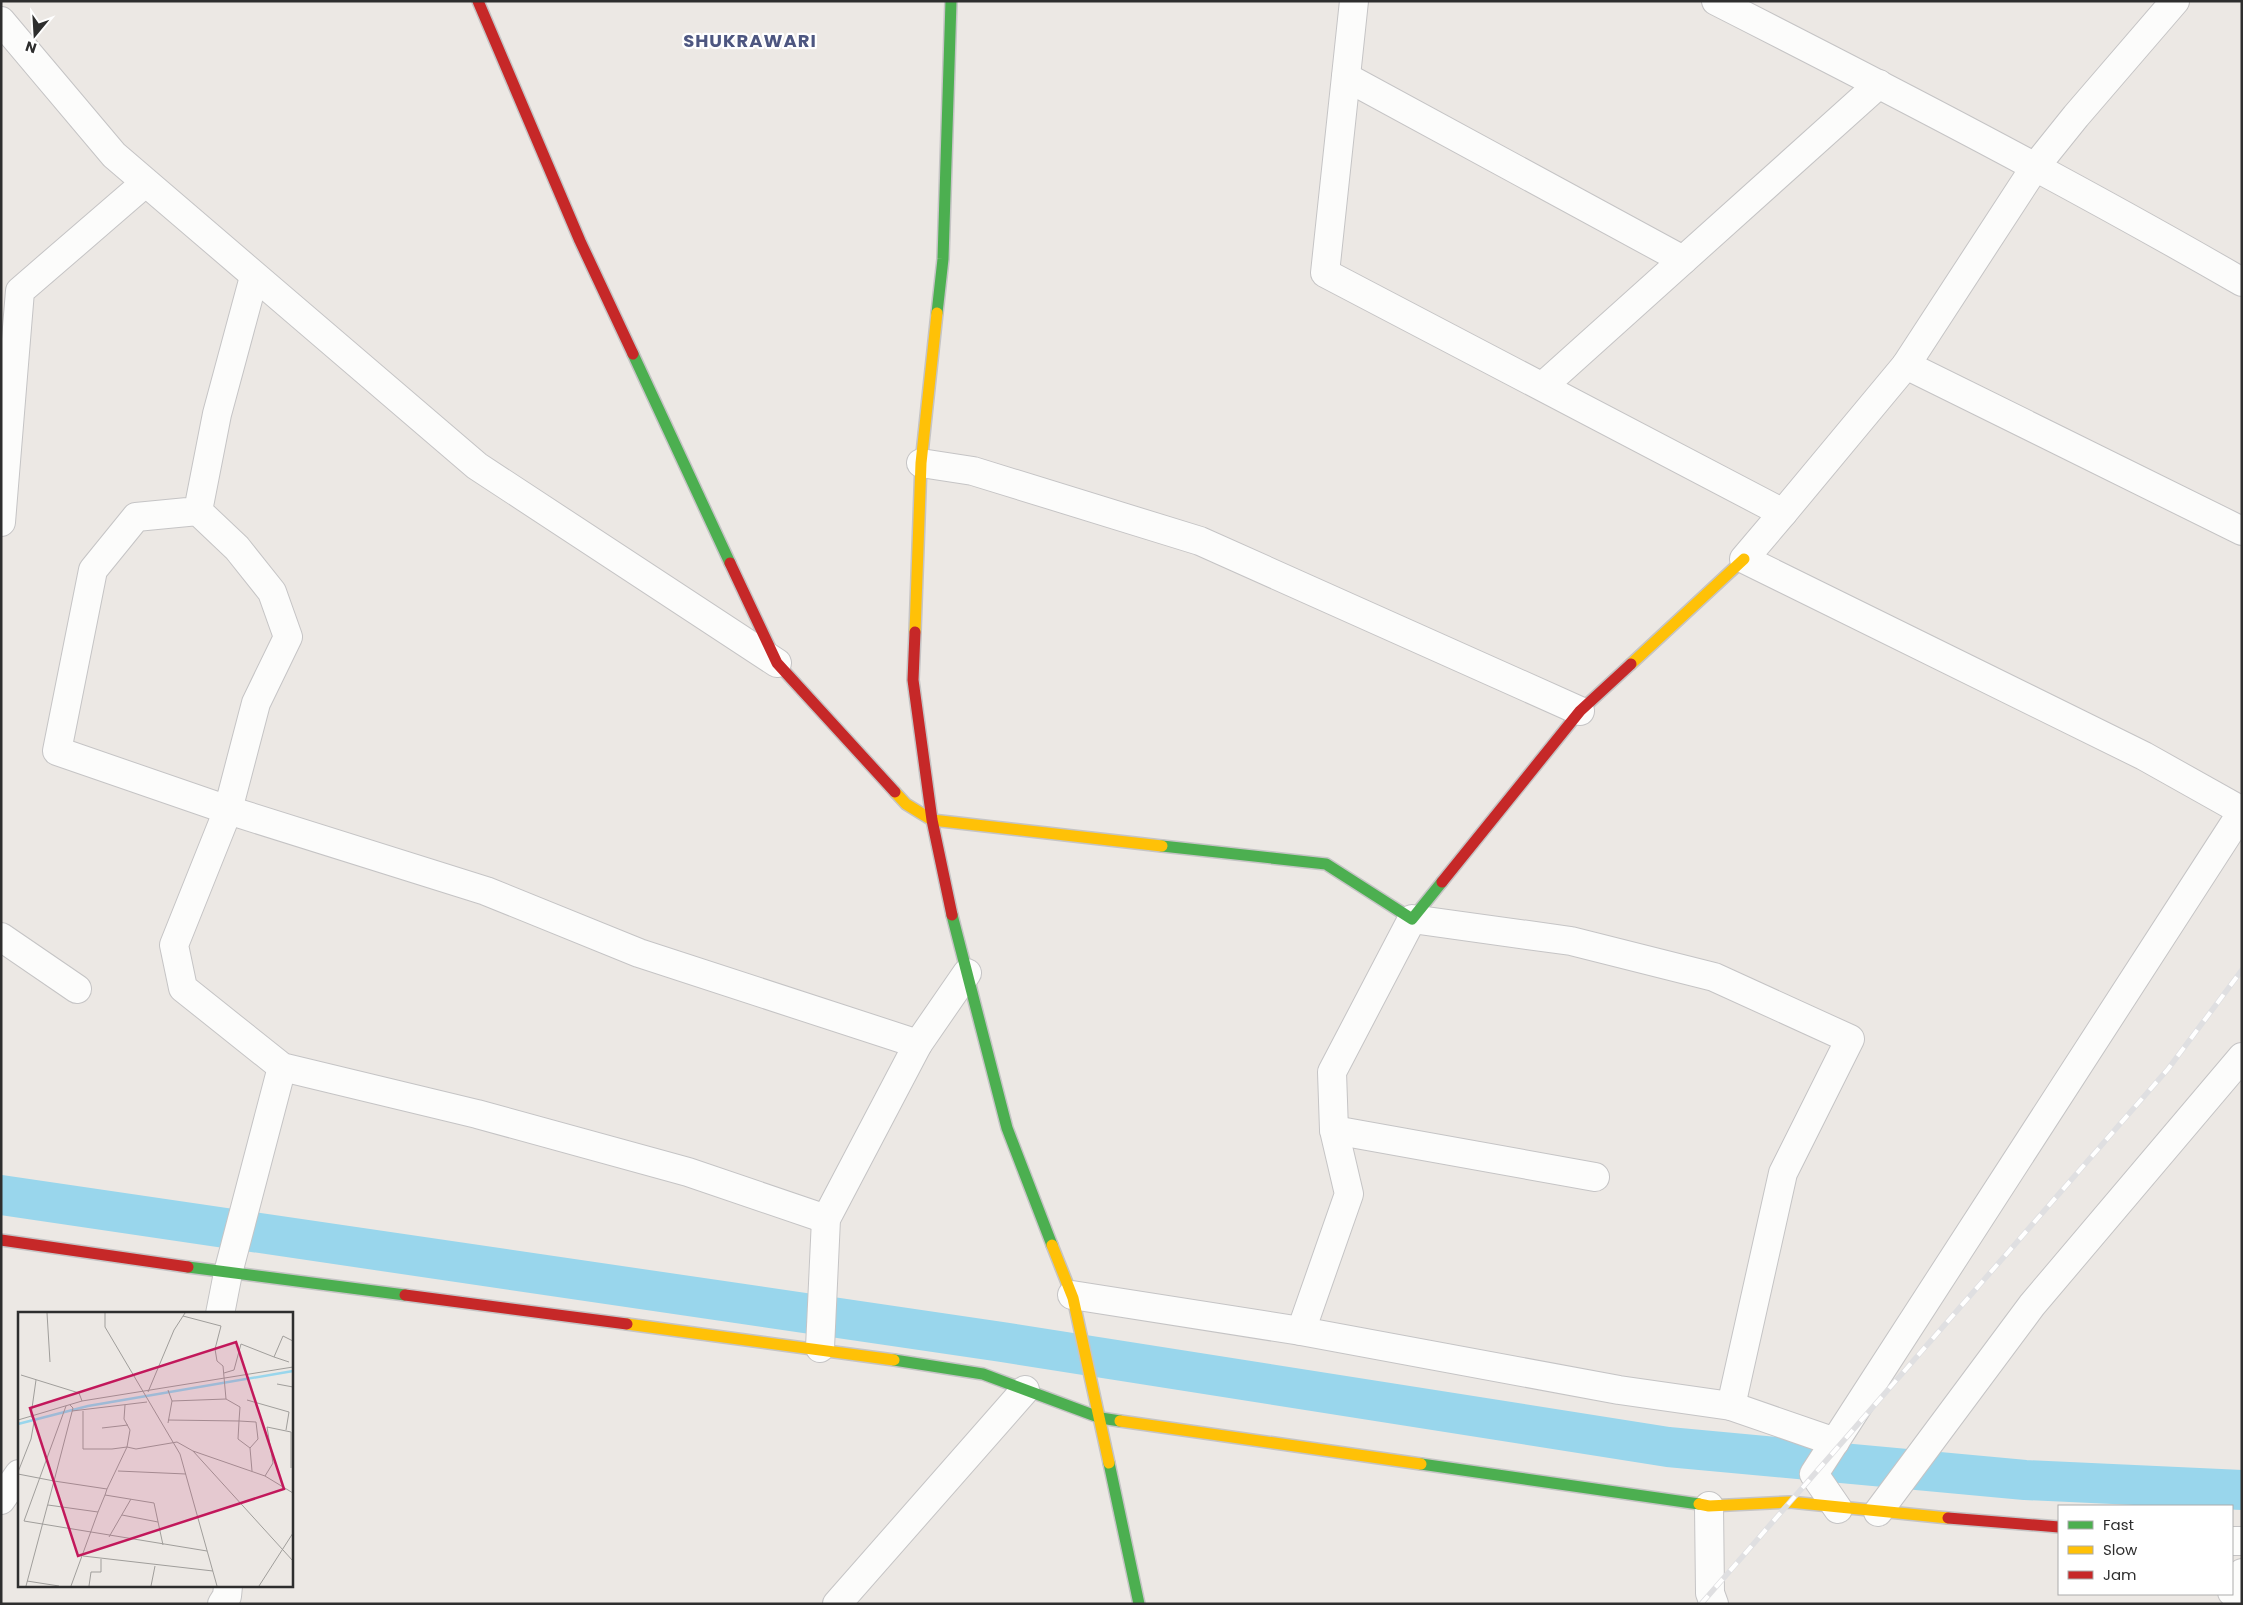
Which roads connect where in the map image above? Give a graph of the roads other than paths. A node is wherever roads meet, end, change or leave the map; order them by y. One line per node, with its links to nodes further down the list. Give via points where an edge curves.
1 (478, 1): 22 (street, via 580,241)
2 (951, 1): 16 (street, via 943,259)
3 (1354, 1): 7 (street)
4 (1716, 1): 8 (street)
5 (2175, 1): 9 (street)
6 (1, 21): 10 (street, via 114,155)
7 (1346, 77): 11 (street); 15 (street, via 1325,273)
8 (1879, 84): 9 (street); 11 (street)
9 (2035, 167): 13 (street); 14 (street)
10 (145, 183): 12 (street); 19 (street, via 20,290)
11 (1684, 260): 15 (street)
12 (254, 277): 17 (street, via 217,414); 22 (street, via 477,466)
13 (2242, 282)
14 (1906, 365): 18 (street); 20 (street)
15 (1543, 386): 18 (street)
16 (921, 463): 23 (street, via 973,471 1200,541); 26 (street, via 913,680)
17 (198, 511): 24 (street, via 237,548 272,592 288,636 256,703); 24 (street, via 136,518 93,570 57,751)
18 (1783, 513): 21 (street)
19 (1, 522)
20 (2242, 531)
21 (1744, 559): 23 (street); 25 (street, via 2144,756)
22 (777, 663): 26 (street, via 906,804)
23 (1580, 710): 27 (street)
24 (228, 810): 31 (street, via 486,891 639,953); 33 (street, via 174,946 183,988)
25 (2242, 811): 46 (street)
26 (932, 820): 27 (street, via 1326,864); 29 (street)
27 (1412, 919): 34 (street, via 1332,1072); 44 (street, via 1572,941 1714,977 1850,1039 1783,1173)
28 (1, 937): 30 (street)
29 (967, 973): 31 (street); 39 (street, via 1007,1128)
30 (77, 989)
31 (918, 1044): 36 (street)
32 (2242, 1057): 51 (street, via 2032,1305)
33 (282, 1067): 36 (street, via 477,1114 688,1172); 38 (street)
34 (1334, 1130): 35 (street); 41 (street, via 1349,1194)
35 (1595, 1177)
36 (826, 1220): 42 (street)
37 (1, 1240): 38 (street)
38 (228, 1273): 40 (street); 42 (street)
39 (1072, 1296): 41 (street); 45 (street)
40 (220, 1312)
41 (1301, 1332): 44 (street, via 1619,1390)
42 (820, 1348): 43 (street, via 983,1374)
43 (1025, 1390): 45 (street); 57 (street)
44 (1731, 1406): 46 (street)
45 (1100, 1417): 49 (street); 58 (street)
46 (1835, 1442): 50 (street, via 1814,1474)
47 (18, 1475): 48 (street)
48 (1, 1500)
49 (1708, 1506): 50 (street, via 1790,1502); 59 (street, via 1710,1593)
50 (1838, 1509): 51 (street)
51 (1878, 1512): 52 (street)
52 (2058, 1527)
53 (2242, 1573): 55 (street)
54 (228, 1588): 56 (street)
55 (2233, 1589)
56 (222, 1604)
57 (837, 1604)
58 (1139, 1604)
59 (1714, 1604)

